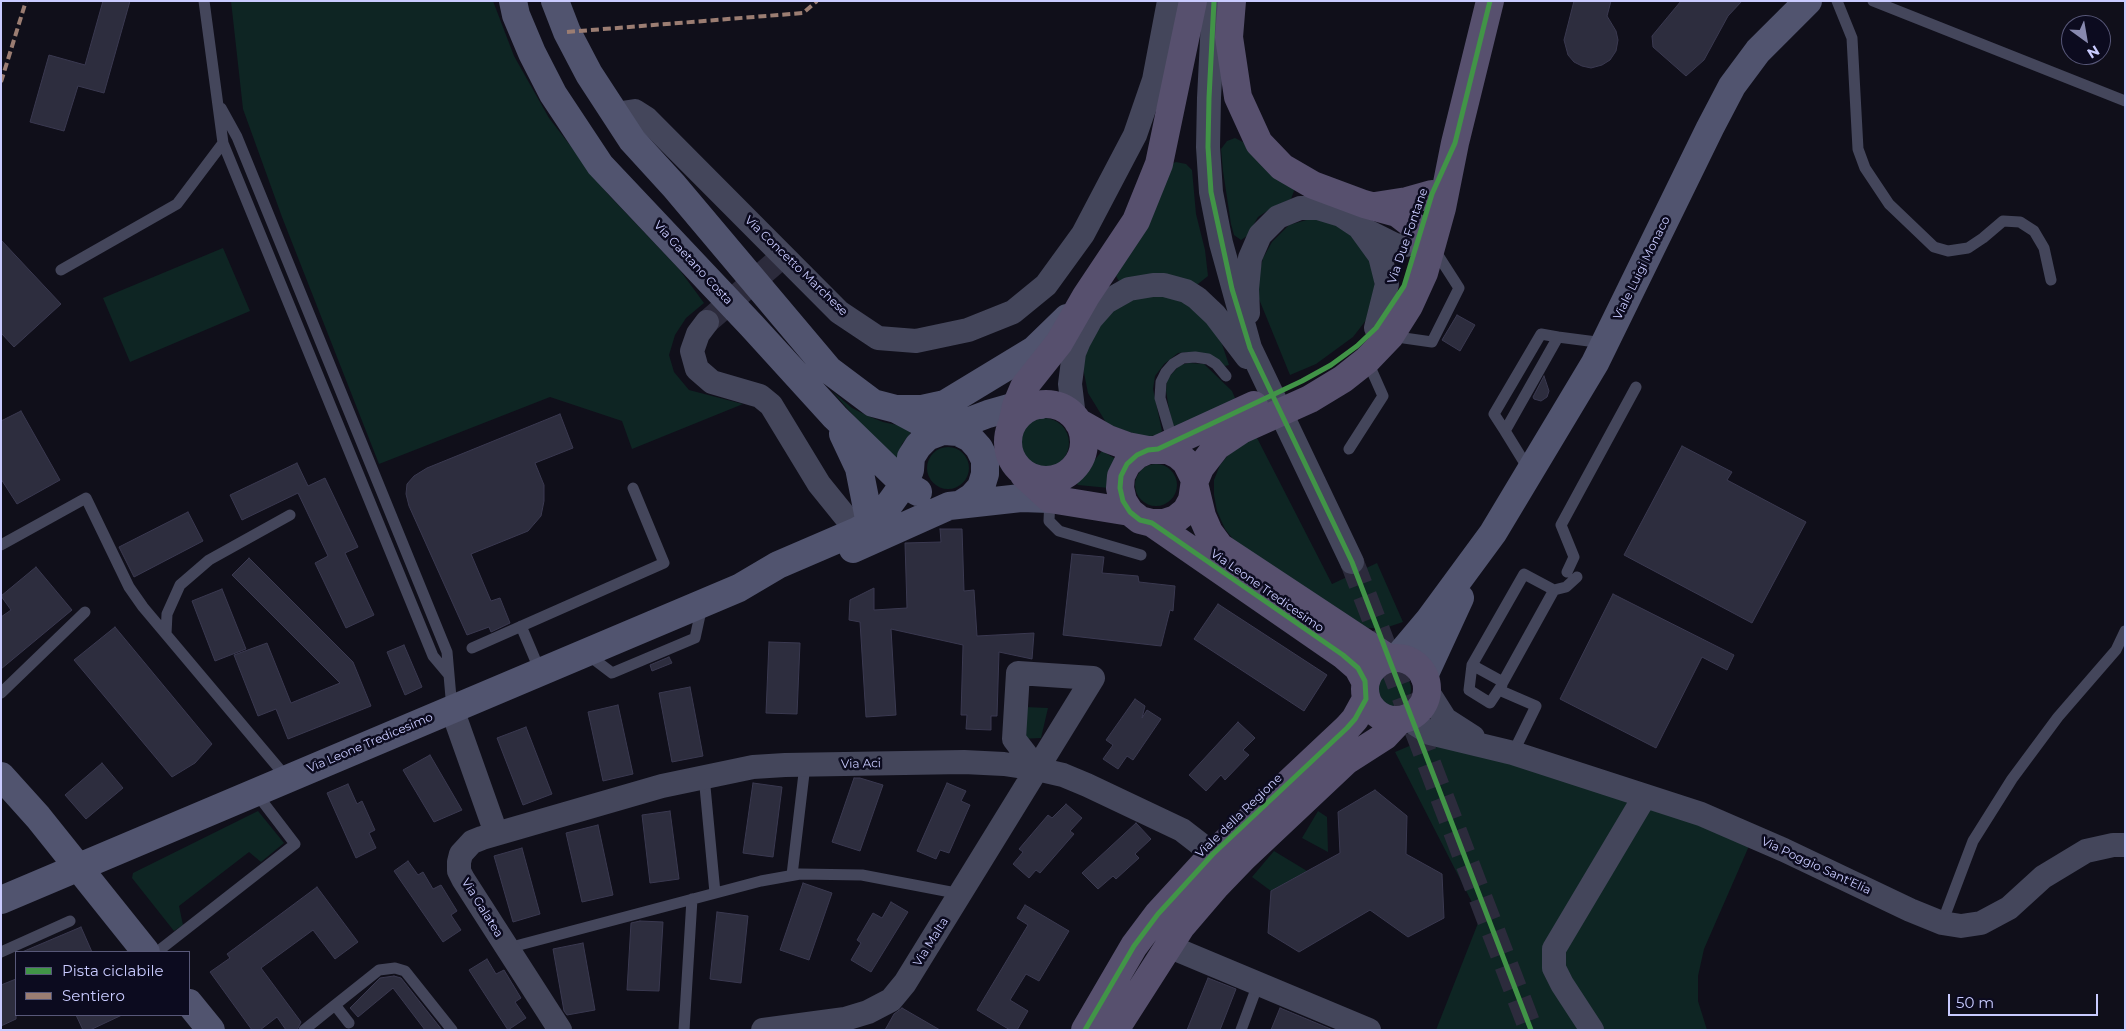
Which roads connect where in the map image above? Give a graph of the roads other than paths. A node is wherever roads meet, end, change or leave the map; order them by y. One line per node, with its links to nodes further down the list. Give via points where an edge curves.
1 (204, 1): 12 (lane)
2 (513, 1): 35 (street, Via Gaetano Costa, via 532,53 553,94 600,165)
3 (555, 1): 14 (street, via 588,74)
4 (1169, 1): 14 (street, Via Concetto Marchese, via 1154,80 1135,135 1083,234 1046,285 1013,312 968,330 916,340 878,338 839,312 646,118 635,111)
5 (1193, 1): 22 (main road, via 1159,164 1136,222)
6 (1214, 1): 27 (street, via 1208,147 1211,192 1232,289)
7 (1232, 1): 18 (main road, via 1229,38 1238,96 1259,143 1282,167)
8 (1490, 1): 16 (main road, Via Due Fontane)
9 (1808, 1): 26 (street, Viale Luigi Monaco, via 1758,51 1732,86)
10 (1837, 1): 21 (lane, via 1852,38 1858,149 1865,168 1889,204 1934,247 1948,251 1968,248 2003,221 2020,222 2034,231 2044,248)
11 (1873, 1): 13 (lane)
12 (216, 100): 15 (lane); 65 (lane, via 237,137 447,652)
13 (2125, 101)
14 (615, 114): 33 (street, via 632,140 829,370 873,403)
15 (223, 143): 20 (lane, via 177,204); 65 (lane, via 433,656)
16 (1455, 143): 17 (main road, Via Due Fontane); 19 (main road, Via Due Fontane)
17 (1432, 194): 18 (main road); 19 (main road, Via Due Fontane)
18 (1367, 217): 19 (main road, via 1397,213); 24 (street, via 1387,284); 27 (street, via 1300,208 1278,217 1260,235 1250,258 1248,273)
19 (1429, 241): 24 (main road, Via Due Fontane, via 1419,287); 24 (lane, via 1460,288 1432,342)
20 (61, 270)
21 (2051, 280)
22 (1086, 296): 33 (street, via 1034,350 945,404 922,409); 34 (main road, via 1059,342 1024,387)
23 (707, 322): 50 (street, via 692,351 697,369 712,382 760,396 771,405 820,484)
24 (1383, 332): 28 (main road, Via Due Fontane); 32 (main road, Via Due Fontane, via 1331,365)
25 (1558, 337): 26 (lane); 39 (lane); 39 (lane, via 1541,334 1494,414)
26 (1606, 344): 42 (street, Viale Luigi Monaco)
27 (1250, 348): 30 (street)
28 (1367, 360): 32 (main road, Via Due Fontane, via 1343,379); 41 (lane, via 1383,396)
29 (1226, 376): 40 (lane, via 1216,364 1195,356 1173,364 1161,382)
30 (1265, 382): 36 (street, via 1215,314 1197,298 1164,285 1139,286 1106,302 1084,330 1074,352 1070,384); 54 (street)
31 (1636, 387): 56 (lane, via 1561,525 1574,557 1566,587)
32 (1306, 390): 37 (main road)
33 (896, 409): 38 (street)
34 (1023, 412): 36 (main road, via 1058,406); 38 (street, via 988,414); 46 (main road, via 1008,435 1008,447 1011,458 1026,475 1048,480)
35 (835, 417): 43 (street, Via Gaetano Costa); 50 (street, via 859,468)
36 (1076, 419): 40 (main road, via 1108,439 1127,446); 46 (main road, via 1083,434 1084,448 1079,460 1071,471)
37 (1237, 423): 40 (main road); 44 (main road, via 1200,468)
38 (942, 431): 43 (street, via 927,437 918,446 912,457); 47 (street, via 958,432 970,438 985,460 981,487 972,497)
39 (1505, 431): 42 (lane)
40 (1160, 447): 44 (main road, via 1178,455 1192,470); 49 (main road, via 1136,455 1121,476 1123,501)
41 (1349, 449)
42 (1530, 472): 51 (street, Viale Luigi Monaco)
43 (910, 482): 47 (street, via 926,500 937,505); 50 (street)
44 (1195, 484): 49 (main road, via 1192,500 1176,519 1164,523); 62 (main road, Via Leone Tredicesimo, via 1202,516 1220,547)
45 (633, 488): 58 (lane, via 664,563)
46 (1044, 490): 47 (street); 49 (main road); 53 (lane, via 1049,521 1060,531)
47 (955, 505): 55 (street, via 783,579)
48 (290, 515): 60 (lane, via 209,560 180,585 167,614)
49 (1141, 518): 68 (main road, Via Leone Tredicesimo, via 1343,655 1358,668)
50 (864, 528): 55 (street, via 778,565)
51 (1486, 544): 62 (street, via 1429,620); 66 (street)
52 (1, 545): 60 (lane, via 86,498 129,587)
53 (1141, 556)
54 (1352, 562)
55 (739, 588): 64 (street, Via Leone Tredicesimo)
56 (1554, 590): 63 (lane, via 1524,574); 67 (lane)
57 (86, 612): 69 (lane)
58 (521, 626): 61 (lane); 64 (lane)
59 (2125, 631): 90 (lane, via 2116,650 2058,718 2007,787 1973,841)
60 (166, 634): 77 (lane)
61 (472, 648)
62 (1392, 658): 66 (main road, via 1408,660 1417,667); 68 (main road, via 1379,662 1372,669)
63 (1472, 665): 67 (lane); 67 (lane, via 1469,690 1490,703)
64 (540, 672): 70 (street, Via Leone Tredicesimo)
65 (449, 675): 70 (lane)
66 (1425, 682): 71 (main road, via 1422,704); 72 (street, via 1445,718 1463,732)
67 (1501, 686): 72 (lane, via 1536,706)
68 (1366, 690): 71 (main road, via 1378,714); 82 (main road, Viale della Regione, via 1355,719 1347,728)
69 (1, 693)
70 (452, 708): 77 (street, Via Leone Tredicesimo); 80 (street)
71 (1403, 719): 72 (street, via 1430,733); 91 (main road, via 1346,761 1244,857 1181,926)
72 (1502, 750): 79 (street, Via Poggio Sant'Elia)
73 (805, 765): 74 (street, Via Aci, via 964,762); 76 (street, Via Aci, via 753,767); 84 (lane)
74 (1037, 769): 74 (street, Via Malta, via 1093,678 1018,673 1014,739); 82 (street, Via Aci, via 1087,785 1182,830); 86 (street, Via Malta)
75 (1, 776): 83 (street)
76 (704, 776): 80 (street, Via Aci); 85 (lane)
77 (287, 778): 78 (street, Via Leone Tredicesimo)
78 (254, 791): 83 (street, Via Leone Tredicesimo); 94 (lane, via 295,844)
79 (1644, 796): 90 (street, Via Poggio Sant'Elia, via 1701,814); 110 (street, via 1554,950 1554,968)
80 (496, 834): 92 (street, Via Galatea, via 472,842 459,862 460,871)
81 (2125, 845): 90 (street, Via Poggio Sant'Elia, via 2086,851 2042,877 2009,908 1981,923 1961,926)
82 (1213, 854): 106 (main road, Viale della Regione, via 1158,914 1134,946)
83 (78, 868): 88 (street, Via Leone Tredicesimo); 93 (street)
84 (792, 875): 85 (lane); 86 (lane, via 862,875)
85 (715, 893): 87 (lane)
86 (961, 894): 105 (street, Via Malta, via 891,1000 845,1019)
87 (692, 899): 92 (lane); 104 (lane)
88 (1, 900)
89 (70, 921): 95 (lane)
90 (1942, 923)
91 (1168, 946): 96 (street); 107 (main road)
92 (508, 948): 103 (street, Via Galatea)
93 (145, 951)
94 (158, 951)
95 (1, 952)
96 (1258, 984): 108 (lane); 109 (street)
97 (190, 1004): 100 (street)
98 (335, 1005): 99 (lane); 101 (lane); 102 (lane, via 379,970 395,968 405,971)
99 (349, 1022)
100 (212, 1030)
101 (304, 1030)
102 (452, 1030)
103 (560, 1030)
104 (684, 1030)
105 (763, 1030)
106 (1085, 1030)
107 (1115, 1030)
108 (1242, 1030)
109 (1369, 1030)
110 (1592, 1030)

